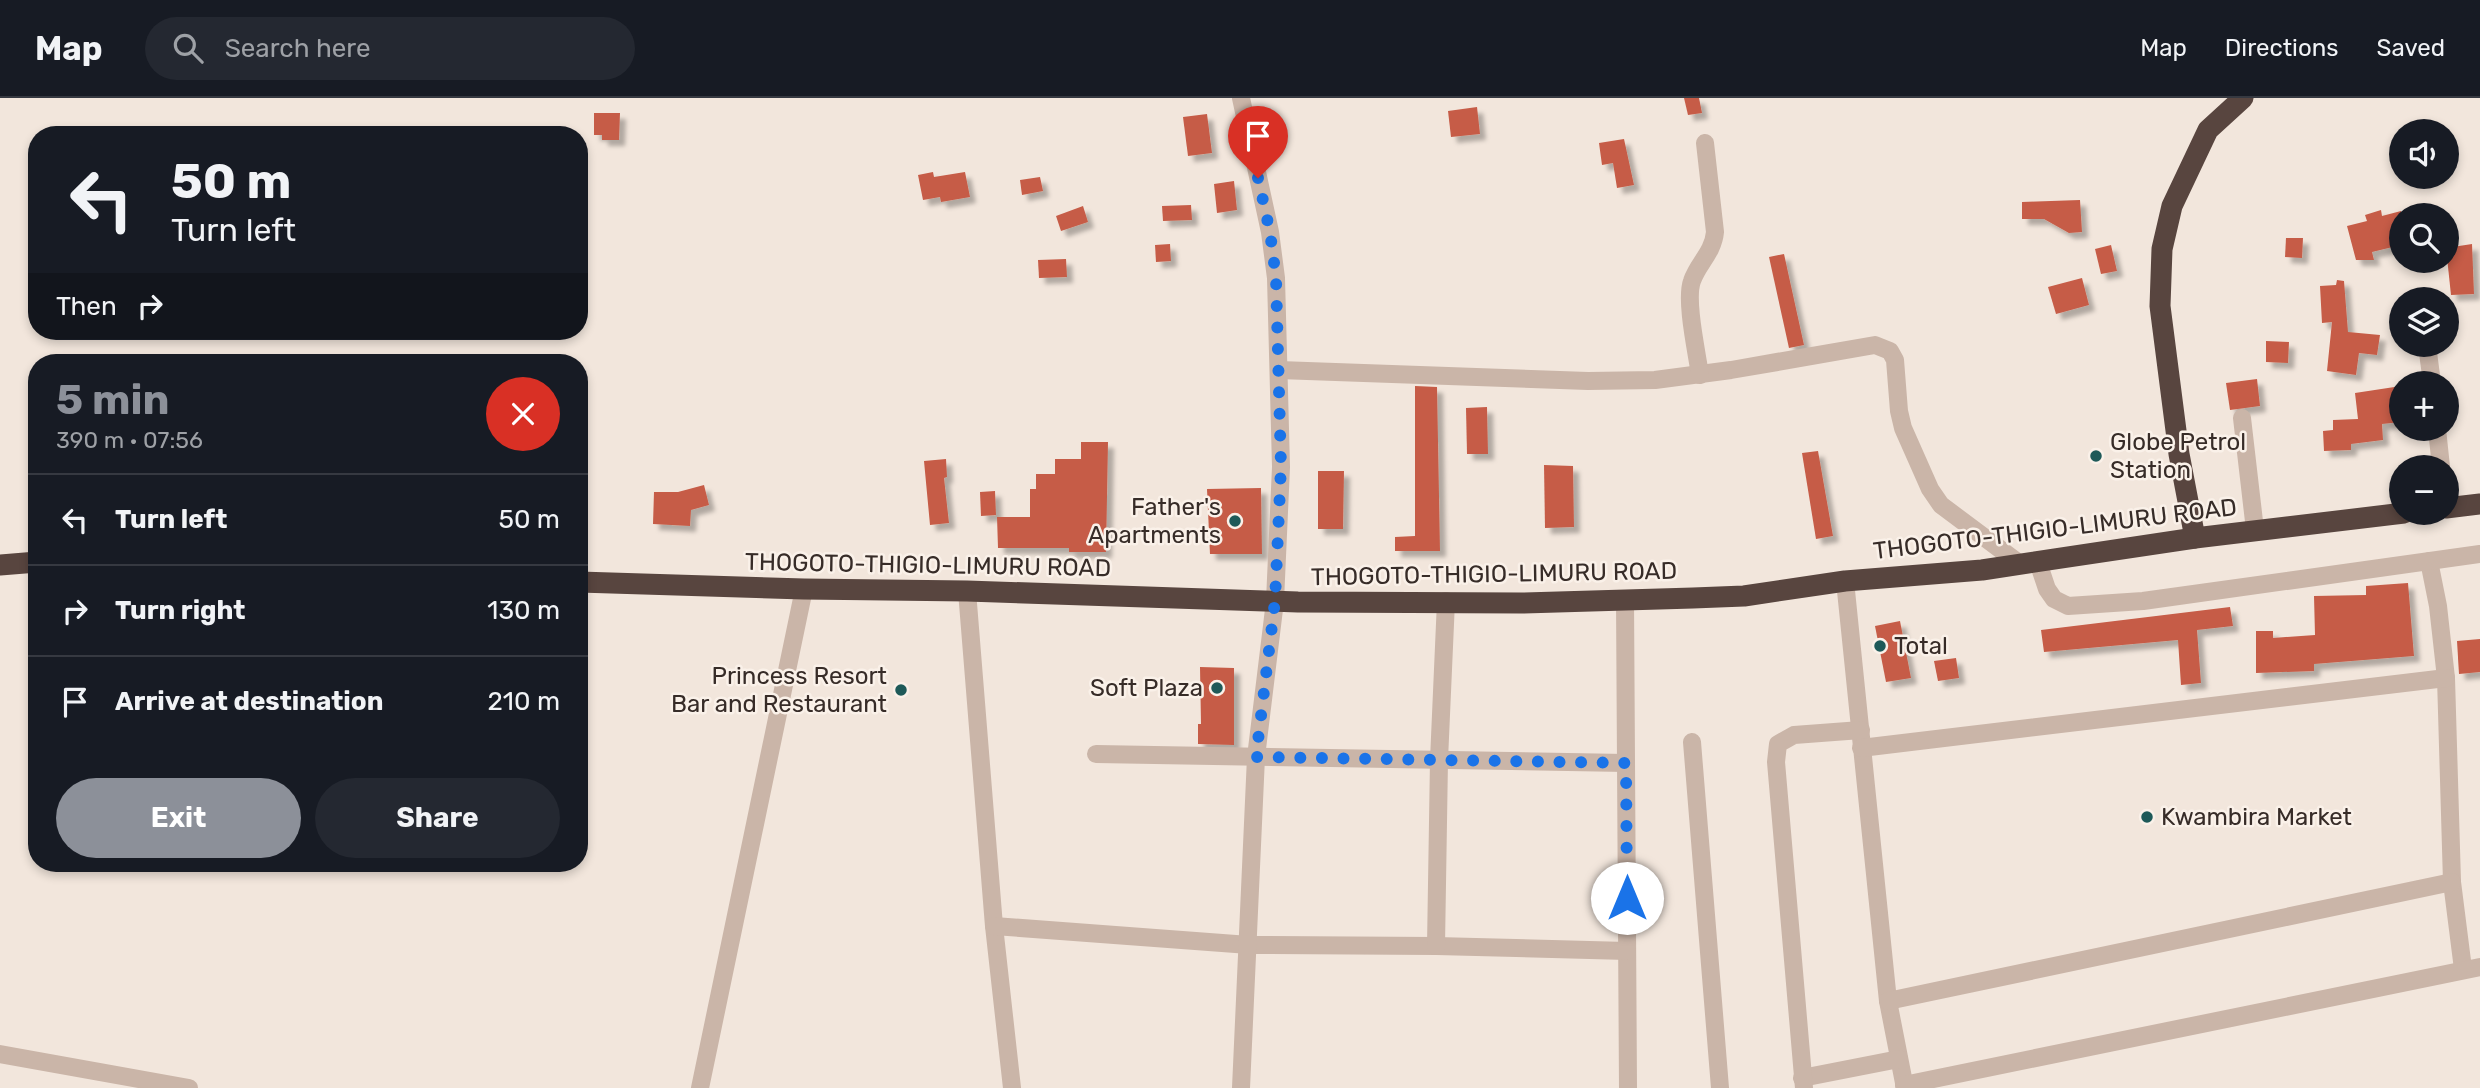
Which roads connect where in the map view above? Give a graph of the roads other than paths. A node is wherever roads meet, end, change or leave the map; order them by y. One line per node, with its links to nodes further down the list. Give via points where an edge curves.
1 (1241, 98): 4 (street, via 1270,232)
2 (2243, 98): 11 (highway, via 2208,130 2172,206 2162,248 2160,306)
3 (1705, 143): 5 (street, via 1714,244 1692,281 1689,296)
4 (1279, 370): 5 (street, via 1588,381); 22 (street, via 1281,467)
5 (1700, 375): 15 (street, via 1866,345 1890,351 1903,428 1930,489 1941,505)
6 (2242, 418): 10 (street)
7 (2480, 504): 8 (highway)
8 (2459, 506)
9 (2389, 515): 10 (highway, THOGOTO-THIGIO-LIMURU ROAD)
10 (2255, 530): 11 (highway, THOGOTO-THIGIO-LIMURU ROAD)
11 (2195, 538): 15 (highway, THOGOTO-THIGIO-LIMURU ROAD)
12 (2480, 554): 13 (street)
13 (2429, 561): 15 (street, via 2143,601 2068,606 2054,599); 24 (street)
14 (28, 563): 16 (highway)
15 (2029, 563): 17 (highway, THOGOTO-THIGIO-LIMURU ROAD)
16 (0, 565)
17 (1844, 581): 21 (highway, THOGOTO-THIGIO-LIMURU ROAD, via 1744,596); 25 (street)
18 (588, 582): 19 (highway, THOGOTO-THIGIO-LIMURU ROAD)
19 (804, 589): 20 (highway, THOGOTO-THIGIO-LIMURU ROAD); 44 (street)
20 (967, 591): 22 (highway, THOGOTO-THIGIO-LIMURU ROAD); 33 (street)
21 (1625, 599): 23 (highway, THOGOTO-THIGIO-LIMURU ROAD); 31 (street)
22 (1275, 601): 23 (highway, THOGOTO-THIGIO-LIMURU ROAD); 29 (street)
23 (1446, 601): 30 (street)
24 (2446, 678): 27 (street); 32 (street)
25 (1861, 730): 27 (street); 41 (street, via 1794,735 1778,744)
26 (1692, 742): 48 (street)
27 (1861, 748): 38 (street)
28 (1096, 754): 29 (street)
29 (1256, 757): 30 (street); 34 (street)
30 (1439, 760): 31 (street); 35 (street)
31 (1626, 763): 36 (street)
32 (2452, 883): 37 (street); 38 (street)
33 (994, 926): 34 (street); 45 (street)
34 (1249, 945): 35 (street); 46 (street)
35 (1436, 946): 36 (street)
36 (1627, 951): 47 (street)
37 (2471, 968): 42 (street)
38 (1888, 1001): 40 (street)
39 (0, 1054): 43 (street)
40 (1899, 1059): 41 (street); 42 (street)
41 (1803, 1083)
42 (1905, 1086)
43 (189, 1088)
44 (700, 1088)
45 (1012, 1088)
46 (1241, 1088)
47 (1628, 1088)
48 (1720, 1088)

